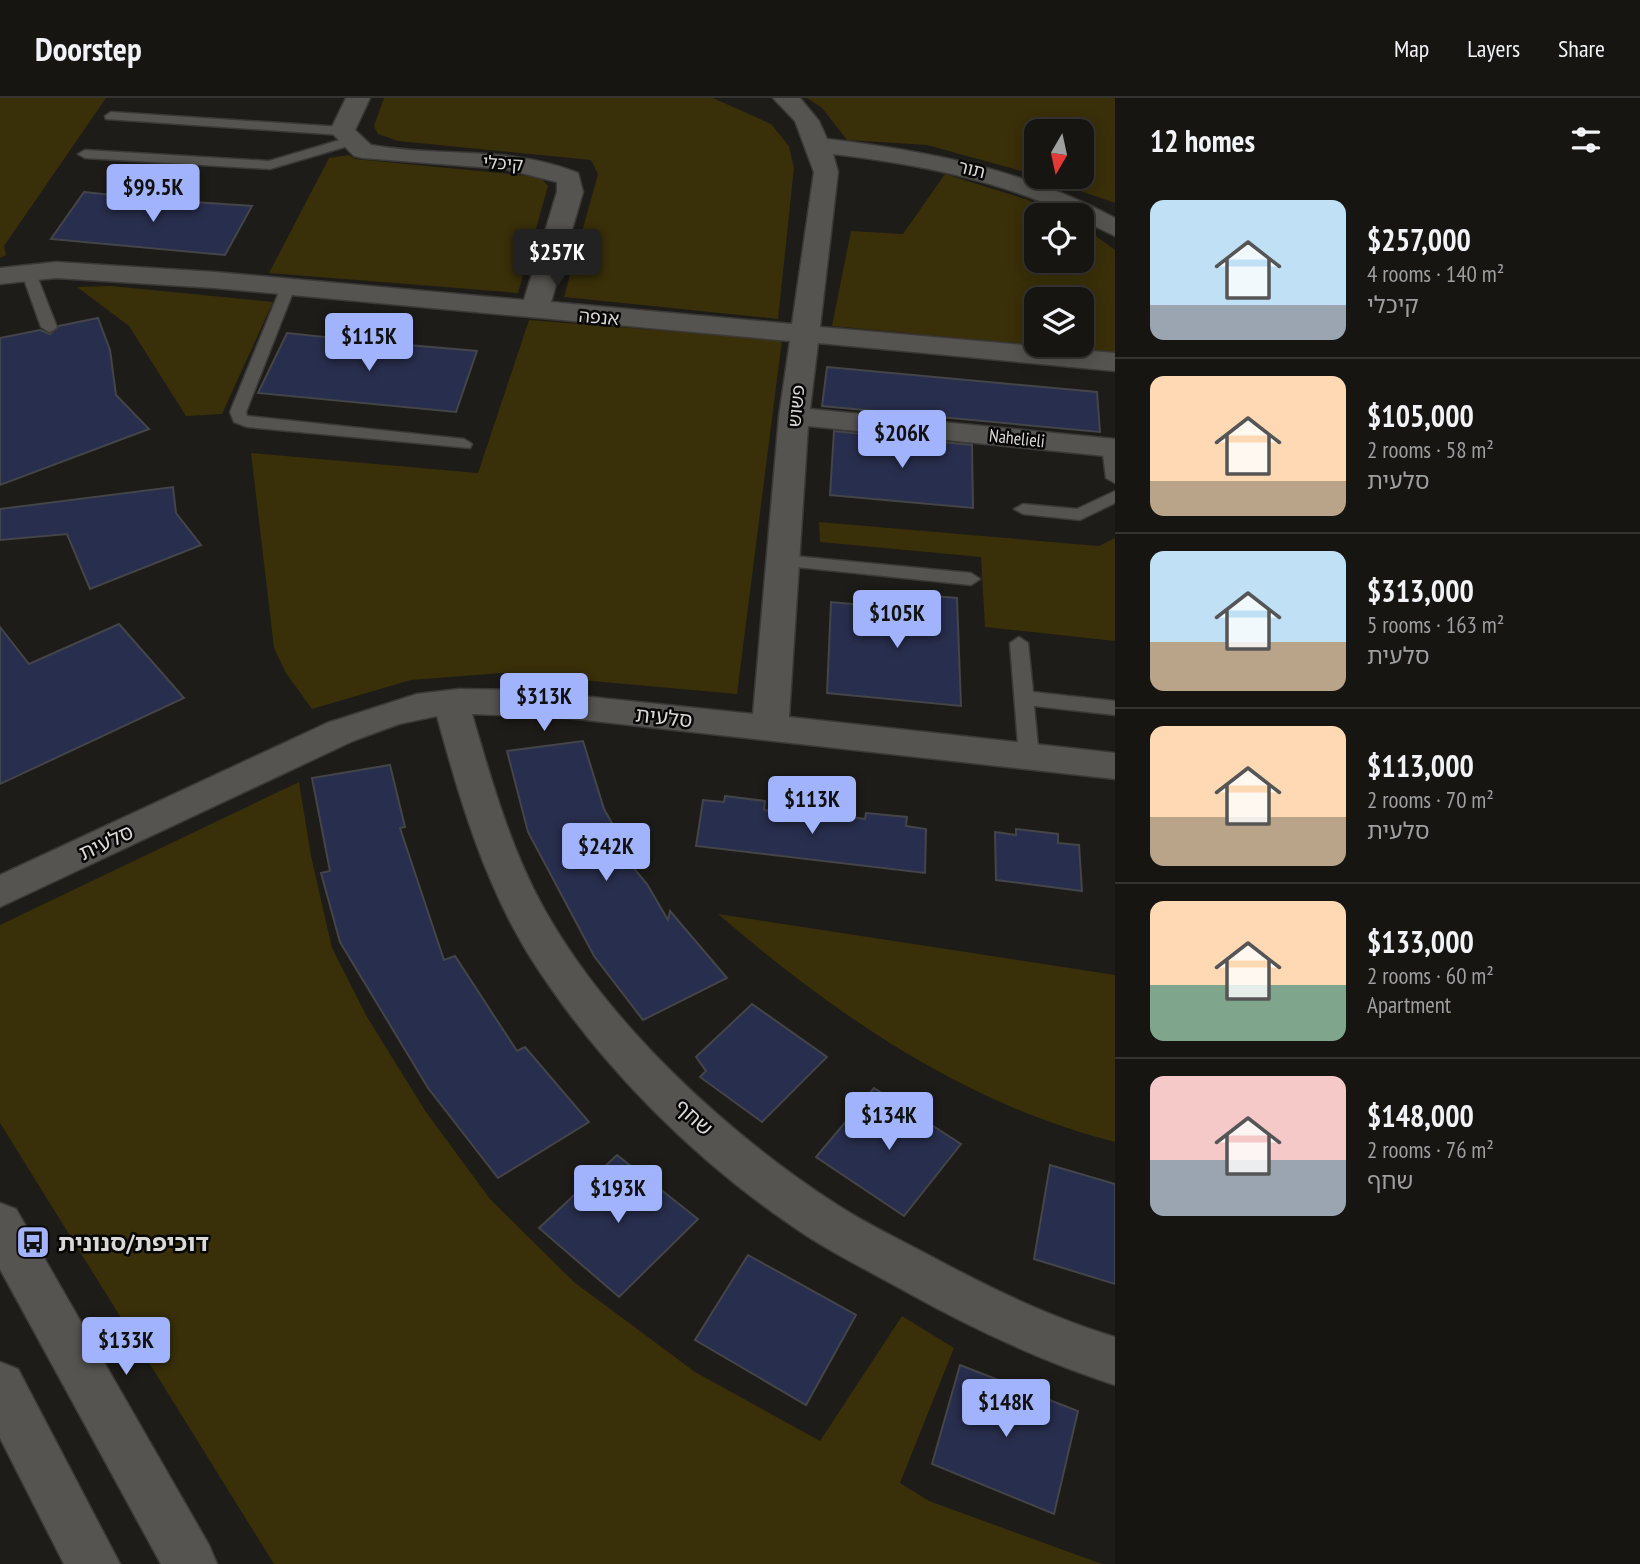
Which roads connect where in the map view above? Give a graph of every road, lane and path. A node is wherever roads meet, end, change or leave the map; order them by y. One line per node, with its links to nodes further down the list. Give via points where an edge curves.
1 (358, 98): 4 (street)
2 (785, 98): 5 (street, פשוש, via 800,109)
3 (111, 116): 4 (lane)
4 (346, 136): 6 (lane, via 270,165); 11 (street, קיכלי, via 363,151 520,163 549,167 569,178 570,192)
5 (818, 145): 7 (street, תור, via 990,173 1068,202); 13 (street, פשוש, via 826,172 825,188)
6 (85, 154)
7 (1115, 228)
8 (29, 271): 9 (street, אנפה); 10 (street, אנפה, via 92,271); 12 (lane)
9 (0, 276)
10 (288, 287): 11 (street, אנפה); 16 (lane, via 240,419)
11 (535, 311): 13 (street, אנפה)
12 (49, 327)
13 (804, 335): 14 (street, אנפה); 15 (street, פשוש)
14 (1115, 362)
15 (794, 416): 17 (street, Nahelieli); 21 (street, פשוש)
16 (464, 444)
17 (1112, 448): 18 (lane)
18 (1115, 478)
19 (1115, 496): 20 (lane, via 1080,515)
20 (1023, 509)
21 (783, 561): 22 (lane); 27 (street, פשוש)
22 (971, 579)
23 (1019, 643): 24 (lane)
24 (1024, 698): 26 (lane); 28 (lane)
25 (450, 702): 27 (street, סלעית, via 553,705); 30 (street, סלעית, via 397,711 340,732); 32 (street, שחף, via 475,789 541,938 627,1052 682,1107 811,1213 857,1241 1016,1325)
26 (1115, 708)
27 (770, 729): 28 (street, סלעית)
28 (1030, 757): 29 (street, סלעית)
29 (1115, 766)
30 (0, 891)
31 (0, 1224): 35 (street)
32 (1115, 1361)
33 (0, 1386): 34 (street)
34 (93, 1564)
35 (190, 1564)

